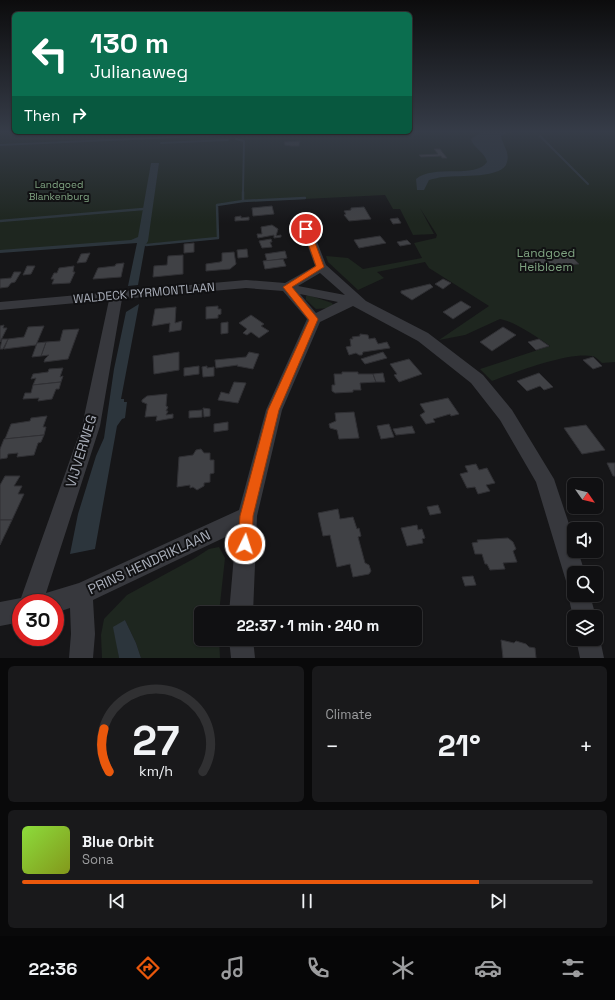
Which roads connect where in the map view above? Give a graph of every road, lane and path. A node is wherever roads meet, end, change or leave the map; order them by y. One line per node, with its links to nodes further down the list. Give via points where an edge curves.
1 (302, 216): 2 (street)
2 (321, 267): 3 (street); 5 (street)
3 (287, 287): 4 (street, WALDECK PYRMONTLAAN, via 246,284); 5 (street, WALDECK PYRMONTLAAN); 7 (street)
4 (116, 296): 6 (street, WALDECK PYRMONTLAAN); 10 (street, VIJVERWEG, via 91,426)
5 (358, 303): 7 (street); 9 (street, via 423,337 476,379 506,415 545,479)
6 (0, 306)
7 (314, 319): 8 (street, via 274,410)
8 (247, 516): 11 (street, PRINS HENDRIKLAAN); 13 (street)
9 (572, 566)
10 (34, 594)
11 (81, 594): 12 (street, PRINS HENDRIKLAAN); 18 (street)
12 (64, 599)
13 (241, 606)
14 (12, 612): 15 (street)
15 (0, 614)
16 (242, 646): 19 (street)
17 (589, 646): 20 (street)
18 (81, 658)
19 (243, 658)
20 (592, 658)

